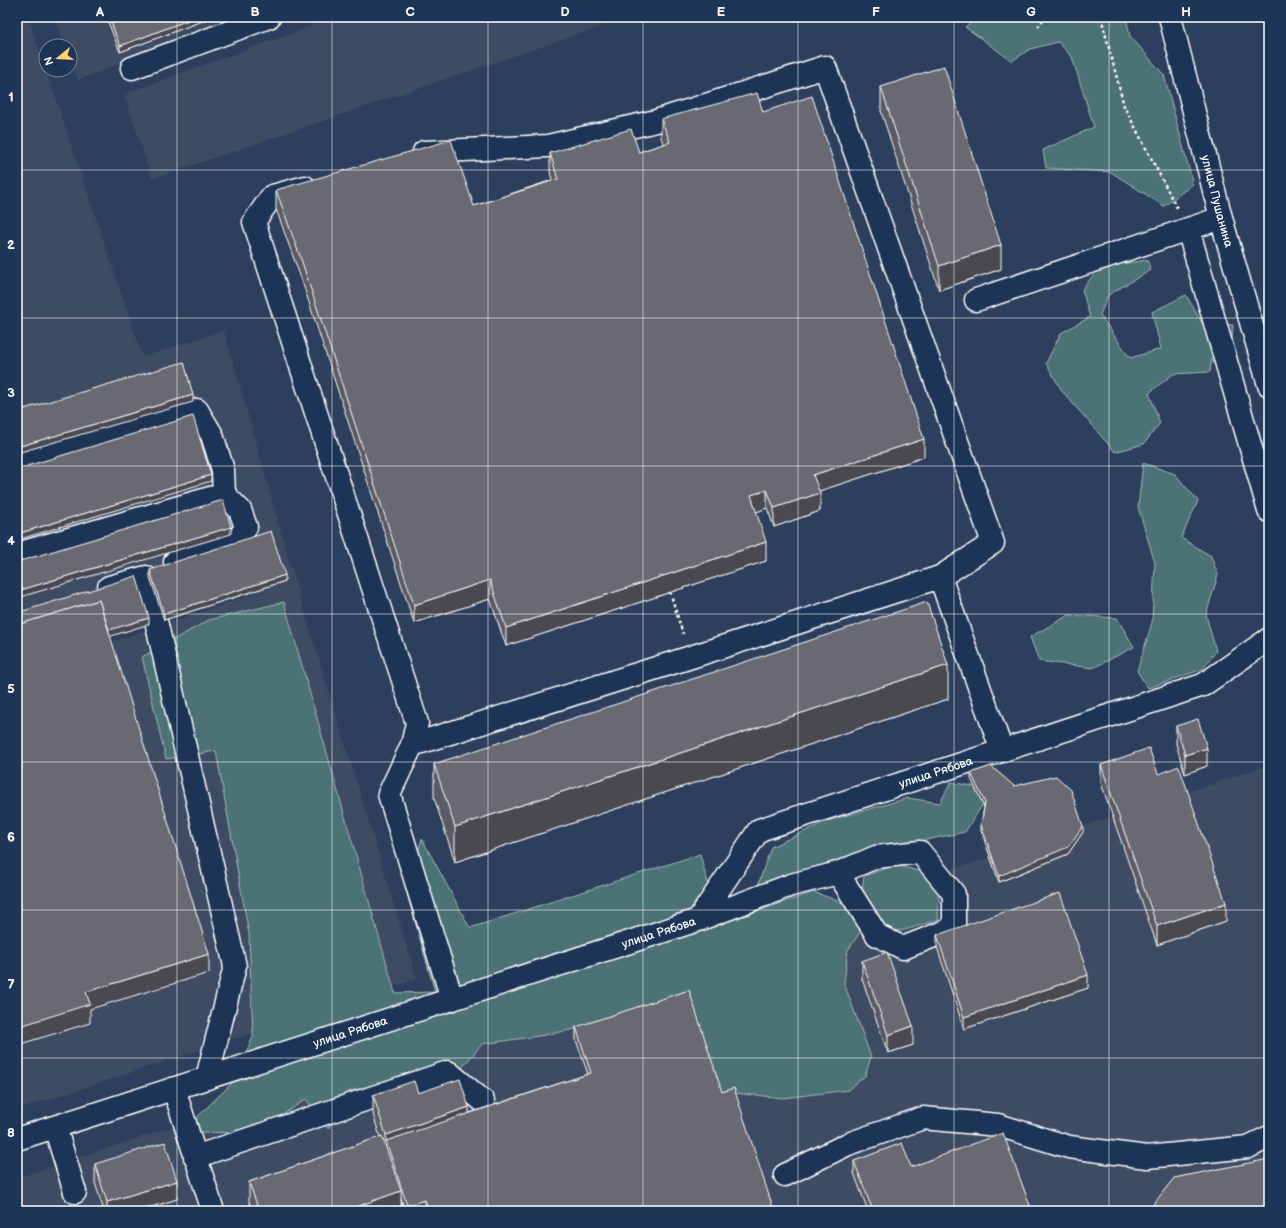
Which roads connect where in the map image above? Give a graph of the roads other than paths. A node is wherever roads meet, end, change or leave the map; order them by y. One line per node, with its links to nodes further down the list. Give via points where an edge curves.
1 (268, 17): 3 (street)
2 (1170, 17): 6 (street, улица Пушанина)
3 (132, 68)
4 (406, 158): 15 (street, via 428,151 548,146 656,121 825,67 993,543)
5 (324, 181): 18 (street, via 272,196 254,222 416,724)
6 (1221, 218): 7 (street); 9 (street, улица Пушанина)
7 (1188, 229): 8 (street); 12 (street)
8 (976, 300)
9 (1269, 385)
10 (17, 464): 11 (street, via 197,410 212,435 223,470)
11 (224, 494): 13 (street); 14 (street, via 240,510 246,528 237,542 158,568)
12 (1269, 512)
13 (17, 554)
14 (146, 577): 16 (street); 23 (street, via 235,966)
15 (940, 577): 18 (street); 19 (street)
16 (93, 592)
17 (1269, 639): 19 (street, улица Рябова, via 1203,685)
18 (412, 745): 22 (street, via 389,794)
19 (1002, 752): 21 (street, улица Рябова, via 759,830)
20 (838, 873): 20 (street, via 877,935 903,948 954,928 954,894 920,852 876,857); 21 (street, via 791,885)
21 (698, 920): 22 (street, улица Рябова)
22 (452, 999): 23 (street, улица Рябова)
23 (207, 1078): 24 (street, улица Рябова)
24 (174, 1089): 26 (street, улица Рябова); 29 (street)
25 (483, 1101): 29 (street, via 448,1072)
26 (55, 1127): 28 (street, улица Рябова); 31 (street)
27 (1269, 1137): 30 (street, via 1248,1147 1147,1157 1069,1147 998,1125 923,1118 848,1144)
28 (17, 1139)
29 (195, 1157): 32 (street)
30 (785, 1175)
31 (75, 1192)
32 (213, 1211)

